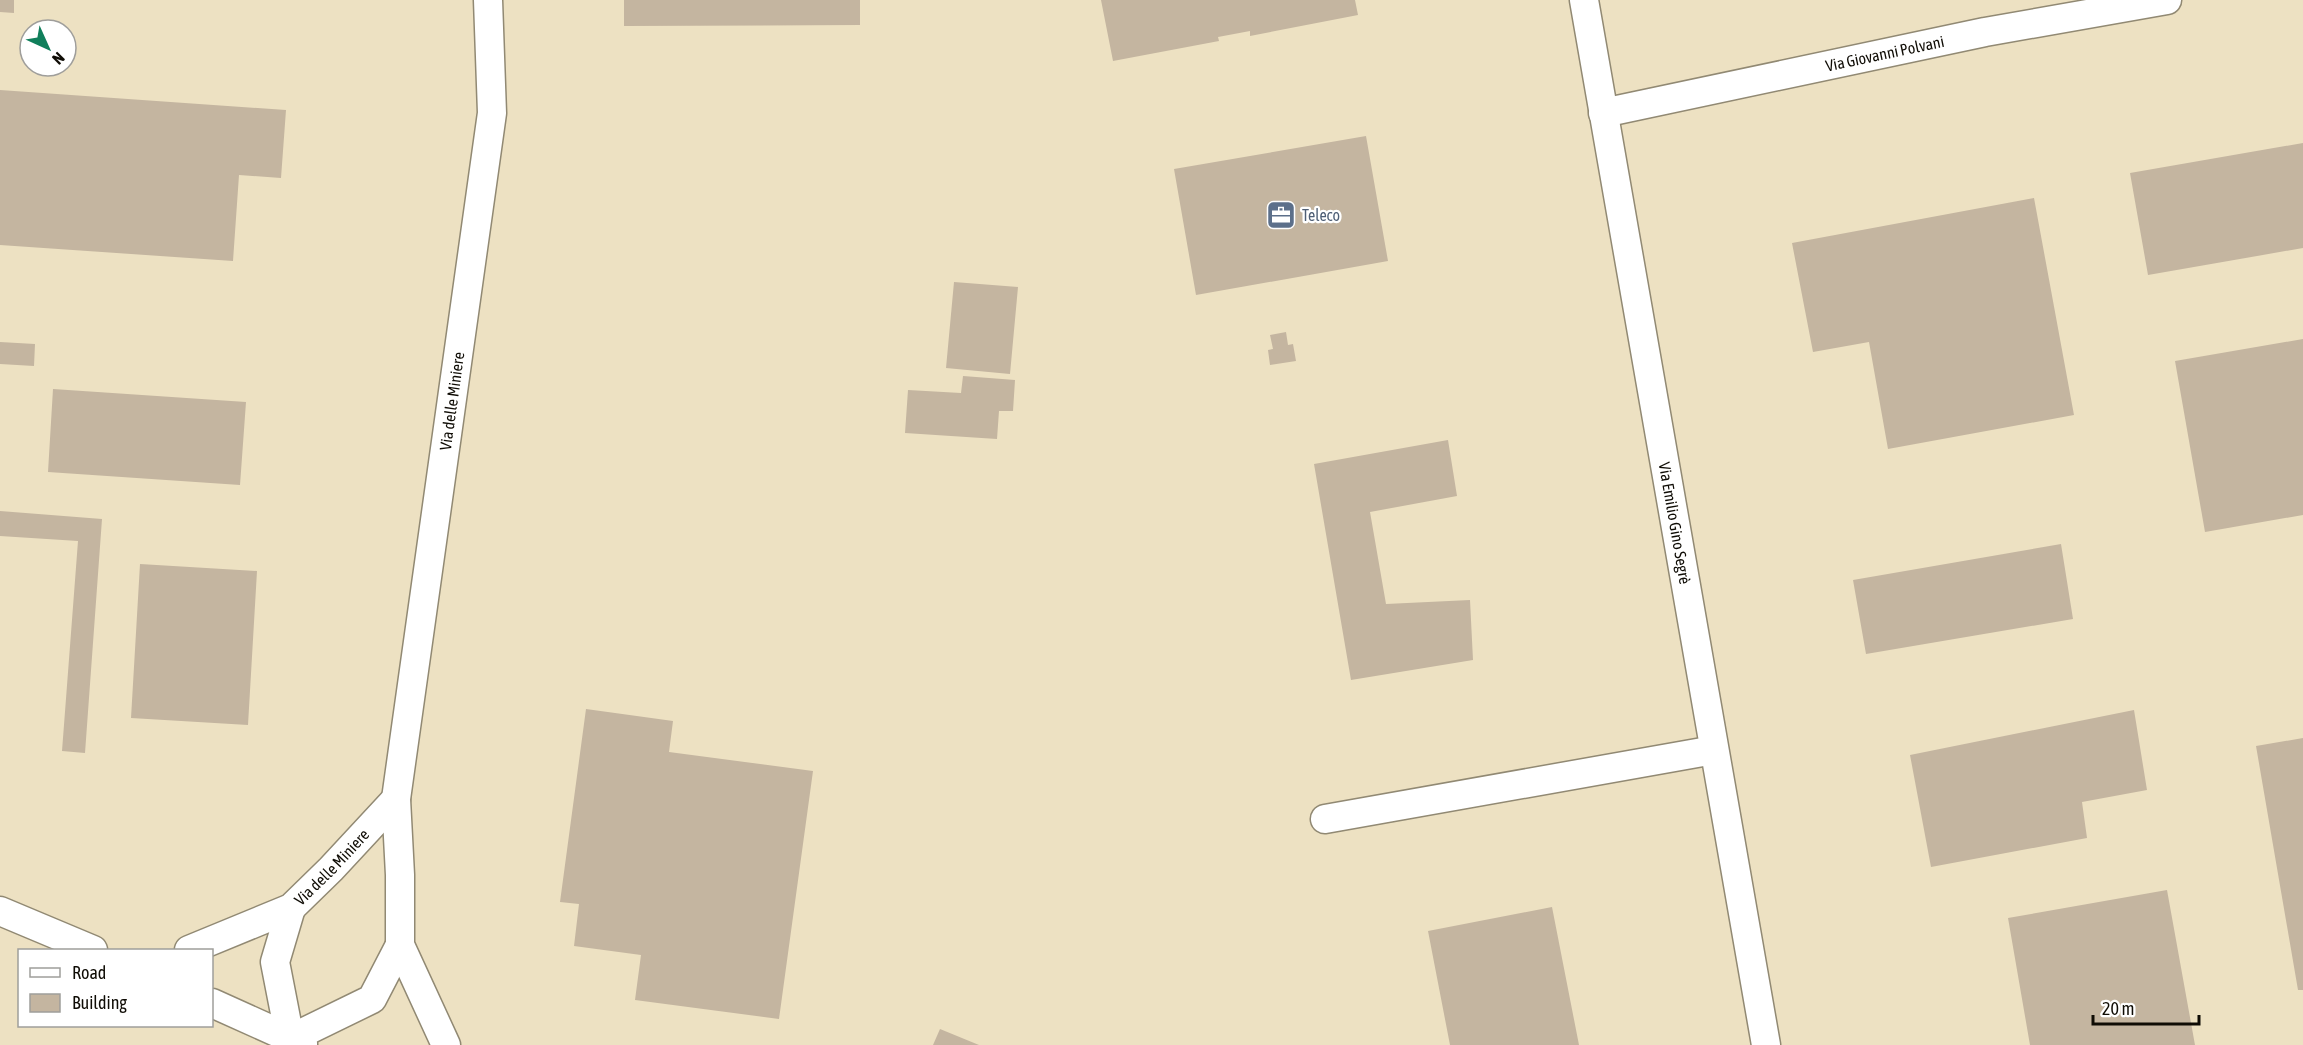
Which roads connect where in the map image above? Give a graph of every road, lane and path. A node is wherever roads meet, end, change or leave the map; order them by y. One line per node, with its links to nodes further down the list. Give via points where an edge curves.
1 (488, 0): 6 (street, Via delle Miniere, via 492,113)
2 (1584, 0): 4 (street, Via Emilio Gino Segrè)
3 (2167, 0): 4 (street, Via Giovanni Polvani, via 1985,32)
4 (1603, 113): 5 (street, Via Emilio Gino Segrè)
5 (1714, 750): 7 (street); 16 (street, Via Emilio Gino Segrè)
6 (396, 799): 8 (street, Via delle Miniere); 10 (street, Via delle Miniere)
7 (1325, 819)
8 (291, 908): 12 (street, Via delle Miniere); 14 (street, Via delle Miniere, via 275,962)
9 (0, 911): 11 (street)
10 (400, 945): 14 (street, Via delle Miniere, via 372,999); 15 (street, Via delle Miniere)
11 (88, 949)
12 (194, 949)
13 (213, 1003): 14 (street)
14 (298, 1042)
15 (446, 1045)
16 (1766, 1045)

